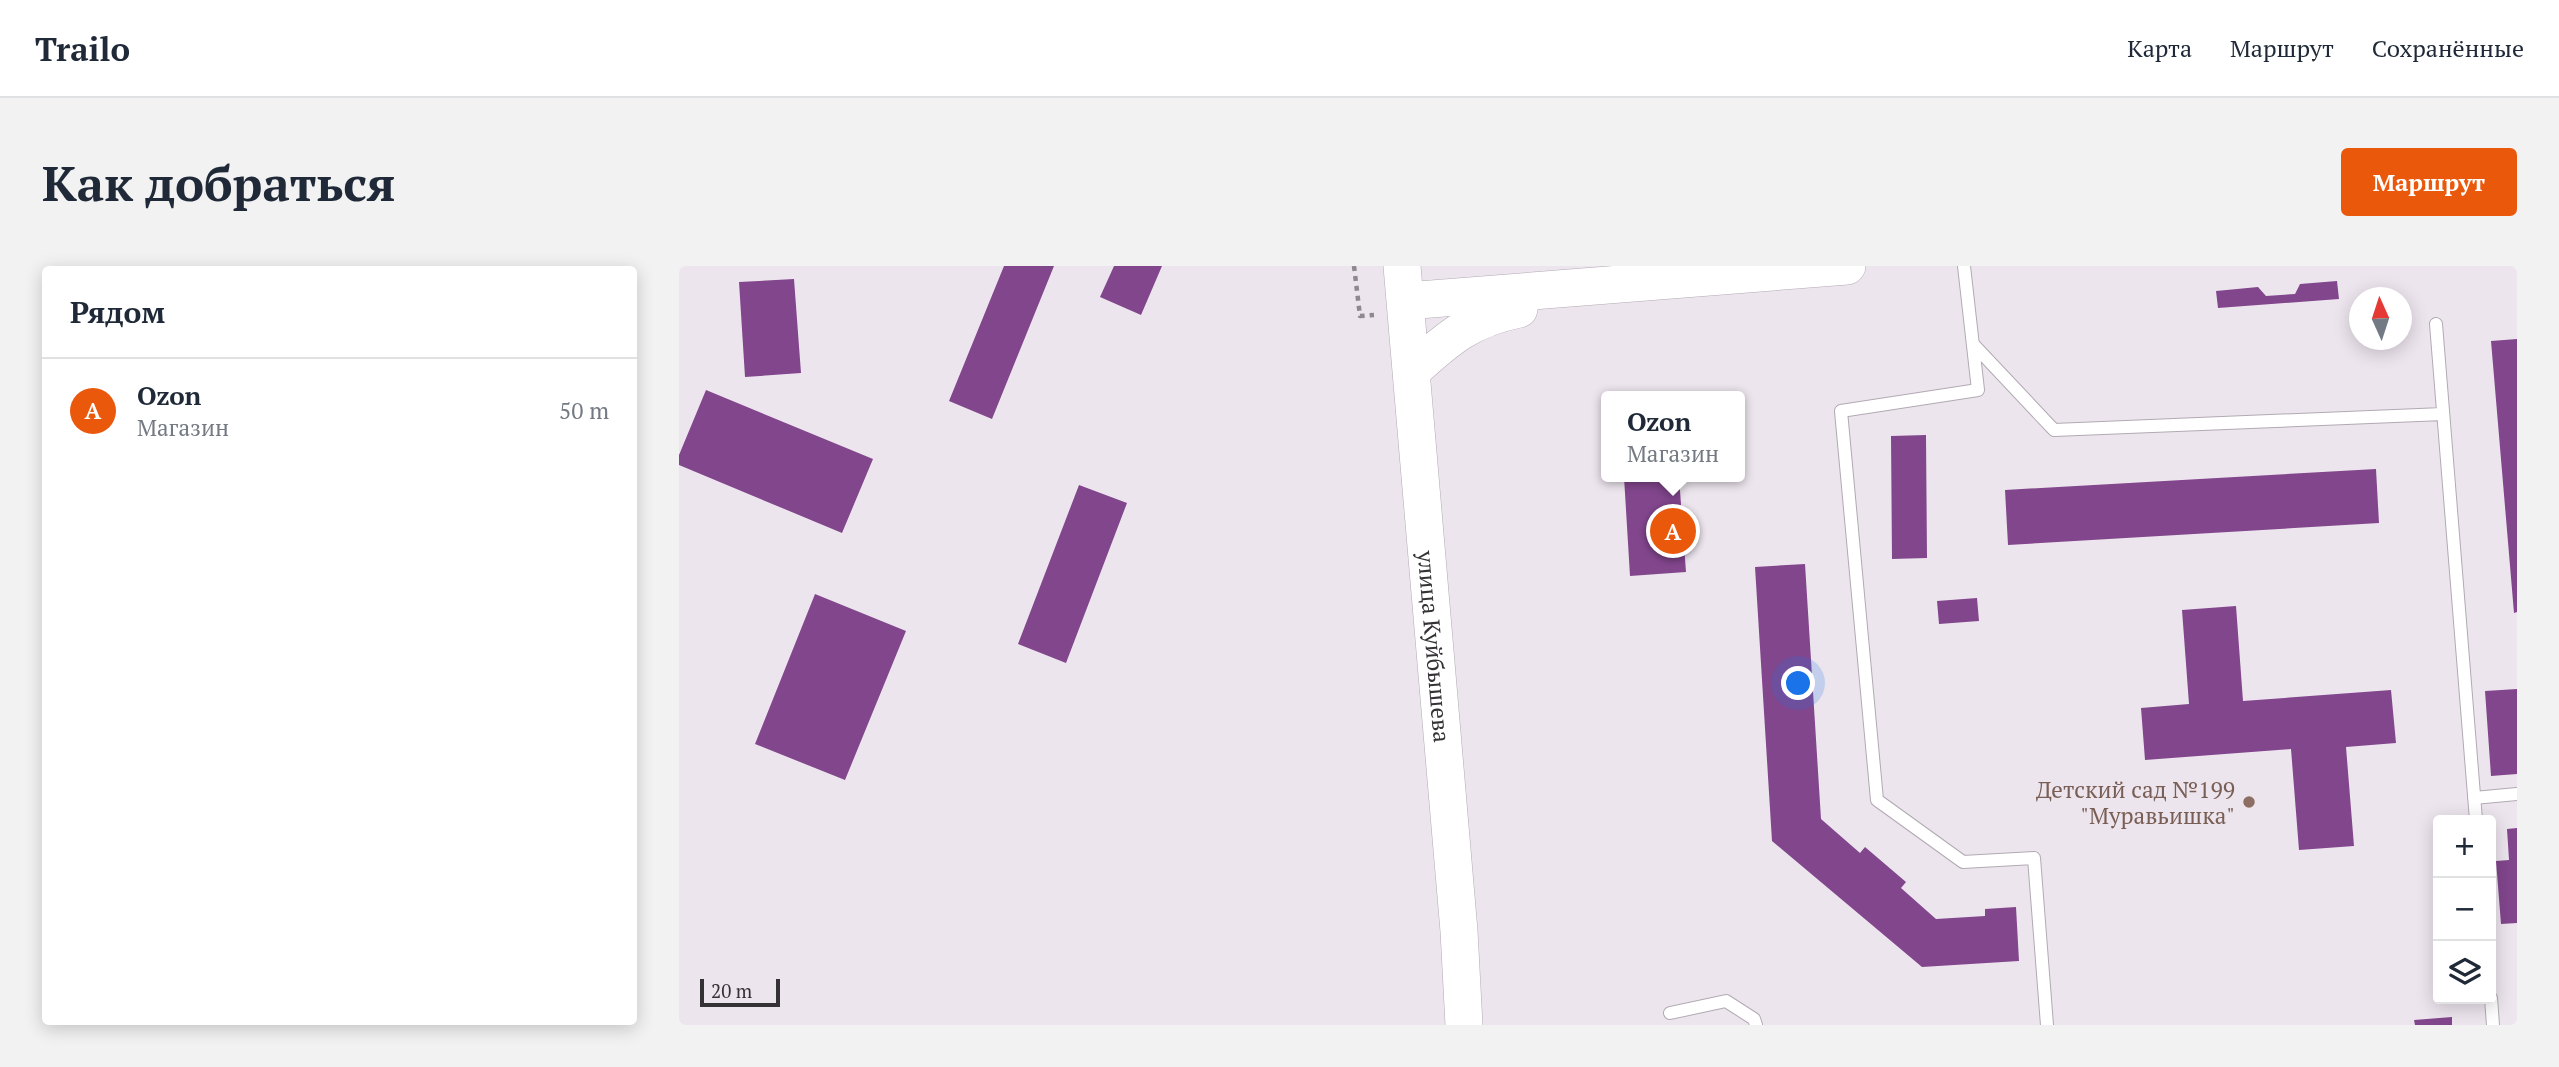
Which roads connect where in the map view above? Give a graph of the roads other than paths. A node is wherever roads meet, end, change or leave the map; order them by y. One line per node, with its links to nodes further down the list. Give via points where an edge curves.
1 (1539, 266): 4 (main road)
2 (1847, 266): 4 (main road)
3 (1964, 266): 7 (lane)
4 (1651, 281): 5 (main road); 8 (main road, via 1489,315 1451,334)
5 (1405, 290): 8 (main road, улица Куйбышева)
6 (2436, 324): 9 (lane)
7 (1973, 343): 9 (lane, via 2054,430); 17 (lane, via 1979,390 1841,411 1877,800 1963,862 2034,858)
8 (1412, 371): 15 (main road, улица Куйбышева)
9 (2443, 414): 11 (lane)
10 (2517, 794): 11 (lane)
11 (2474, 798): 12 (lane)
12 (2476, 815)
13 (2491, 1004): 18 (lane)
14 (1669, 1013): 16 (lane, via 1726,1001)
15 (1464, 1025)
16 (1756, 1025)
17 (2047, 1025)
18 (2493, 1025)

